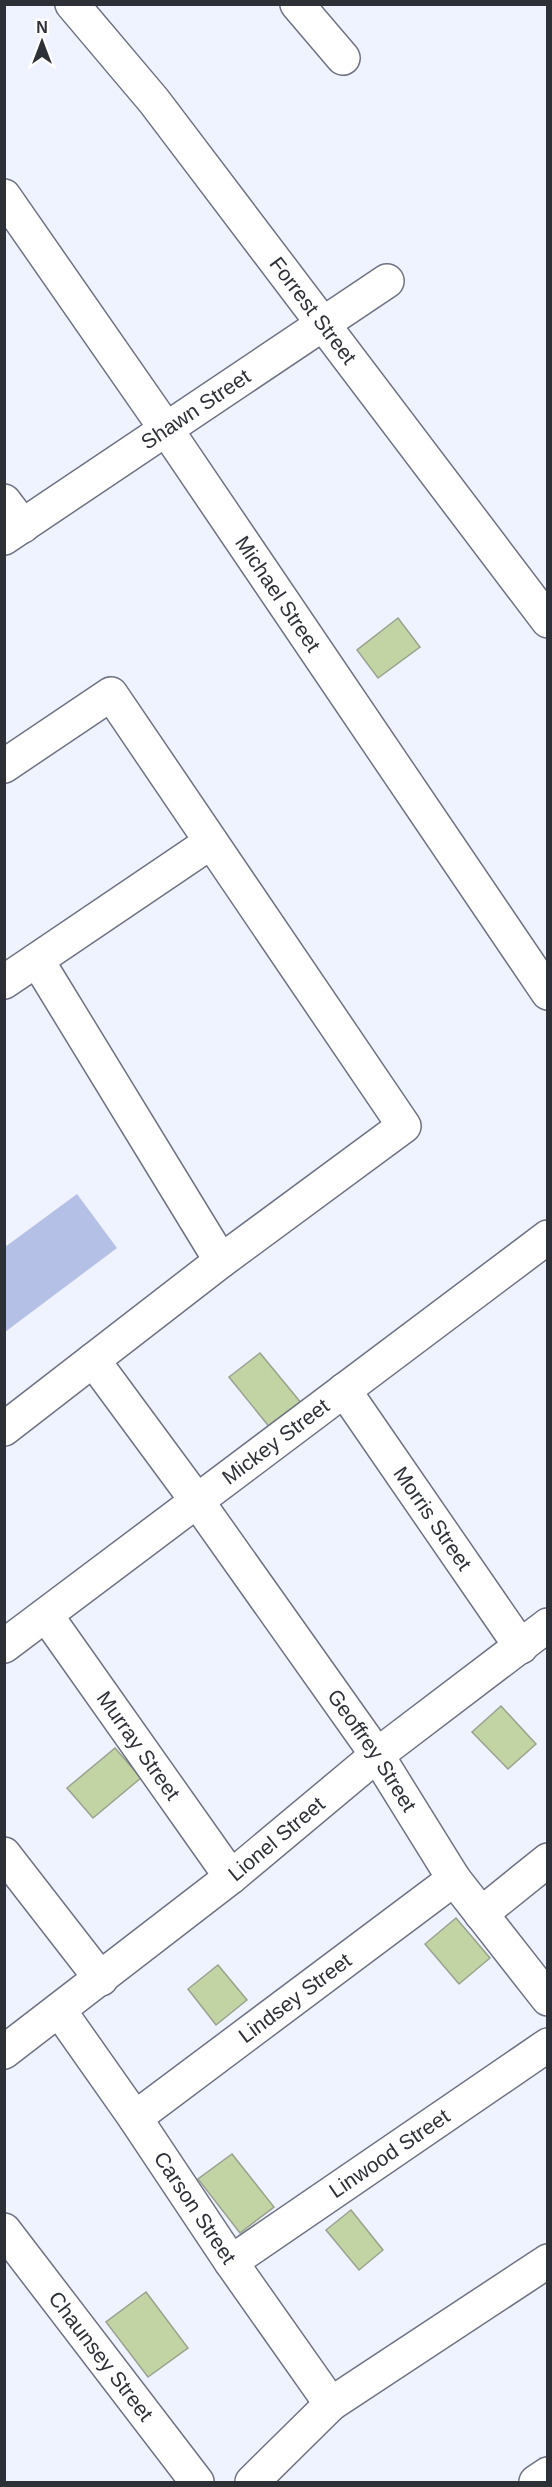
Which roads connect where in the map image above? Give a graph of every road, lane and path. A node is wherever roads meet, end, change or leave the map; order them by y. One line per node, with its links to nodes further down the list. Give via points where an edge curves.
1 (72, 4): 6 (street, Forrest Street, via 154,101)
2 (297, 4): 3 (street)
3 (343, 58)
4 (4, 196): 7 (street, Michael Street)
5 (387, 281): 6 (street, Shawn Street)
6 (324, 324): 7 (street, Shawn Street); 9 (street, Forrest Street)
7 (166, 429): 8 (street, Shawn Street); 14 (street, Michael Street)
8 (11, 522)
9 (548, 621)
10 (4, 766): 11 (street, via 111,694)
11 (211, 842): 12 (street); 16 (street, via 404,1126)
12 (38, 960): 13 (street); 16 (street)
13 (4, 982)
14 (548, 993)
15 (545, 1246): 18 (street, Mickey Street)
16 (221, 1261): 17 (street)
17 (93, 1360): 19 (street); 20 (street, Geoffrey Street)
18 (344, 1390): 20 (street, Mickey Street); 24 (street, Morris Street)
19 (4, 1429)
20 (197, 1501): 21 (street, Mickey Street); 25 (street, Geoffrey Street)
21 (46, 1615): 23 (street, Mickey Street); 28 (street, Murray Street)
22 (548, 1625): 24 (street, Lionel Street)
23 (4, 1646)
24 (521, 1647): 25 (street, Lionel Street)
25 (377, 1755): 28 (street, Lionel Street); 29 (street, Geoffrey Street)
26 (4, 1854): 31 (street)
27 (548, 1860): 30 (street)
28 (231, 1877): 31 (street, Lionel Street)
29 (454, 1879): 30 (street, Geoffrey Street); 36 (street, Lindsey Street)
30 (481, 1914): 32 (street, Geoffrey Street)
31 (101, 1979): 33 (street, Lionel Street)
32 (548, 1999)
33 (59, 2010): 35 (street, Lionel Street); 36 (street, Carson Street)
34 (548, 2045): 39 (street, Linwood Street)
35 (4, 2052)
36 (135, 2118): 39 (street, Carson Street)
37 (4, 2230): 42 (street, Chaunsey Street)
38 (548, 2261): 40 (street)
39 (231, 2262): 40 (street, Carson Street)
40 (331, 2404): 43 (street)
41 (548, 2474): 44 (street)
42 (196, 2482)
43 (252, 2482)
44 (536, 2482)

